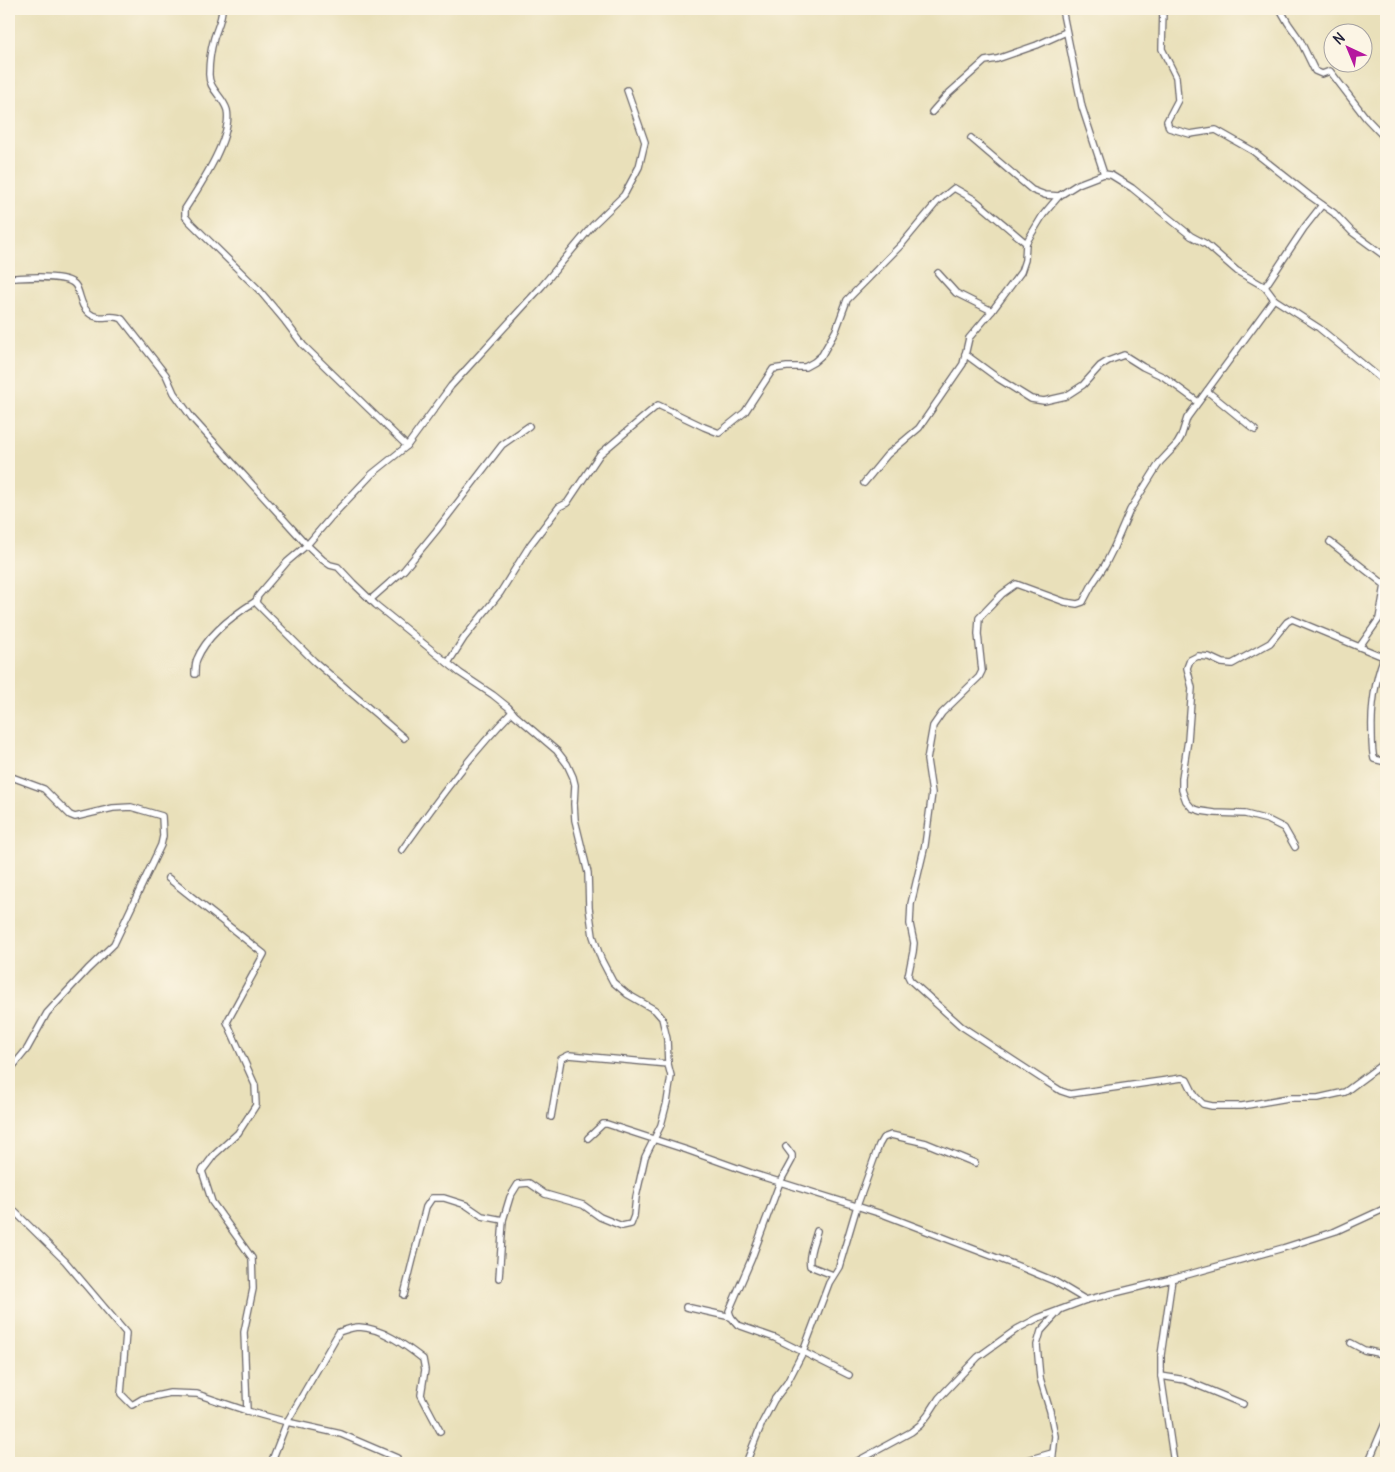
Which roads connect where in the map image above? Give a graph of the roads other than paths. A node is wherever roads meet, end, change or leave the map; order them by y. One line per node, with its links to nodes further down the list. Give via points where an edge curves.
1 (222, 9): 26 (street, via 208,74 212,88 228,113 227,120 215,160 185,209 185,216 259,290 302,345)
2 (1062, 9): 5 (street)
3 (1163, 9): 12 (street, via 1162,49 1176,77 1178,89 1178,100 1168,121 1169,128 1190,134 1216,130 1253,151)
4 (1280, 9): 9 (street, via 1315,71 1322,74 1330,71)
5 (1066, 32): 7 (street, via 985,61); 10 (street, via 1082,107)
6 (627, 90): 26 (street, via 645,142 639,167 624,195 593,225 451,386)
7 (932, 112)
8 (971, 138): 11 (street, via 1037,193)
9 (1386, 139)
10 (1104, 174): 11 (street); 17 (street, via 1120,179 1237,271)
11 (1059, 196): 13 (street)
12 (1322, 205): 14 (street); 17 (street)
13 (1026, 243): 19 (street, via 1020,272); 35 (street, via 975,200 954,188 937,202 902,244 847,300 836,330 822,355 814,362 805,367 773,369 745,412 719,433 658,405 600,454 567,503 559,507 530,545 500,593)
14 (1386, 257)
15 (938, 273): 19 (street, via 956,293)
16 (9, 278): 29 (street, via 69,280 75,284 88,313 101,318 117,316 122,319 166,375 192,418)
17 (1265, 287): 18 (street)
18 (1274, 298): 21 (street, via 1319,328); 22 (street)
19 (992, 311): 20 (street, via 969,338)
20 (966, 354): 23 (street, via 1031,399 1044,401 1066,396 1083,385 1100,366 1124,355 1164,377); 27 (street, via 964,364 919,428 887,455)
21 (1386, 383)
22 (1207, 391): 23 (street); 25 (street)
23 (1198, 402): 44 (street, via 1187,418 1177,444 1160,462 1130,510 1105,565 1083,602 1065,602 1016,584 979,618 982,671 933,726 927,760 932,793 911,904 910,924 914,943 908,976 961,1026 1070,1094 1182,1078 1187,1080 1203,1104 1242,1106 1344,1092)
24 (529, 426): 31 (street, via 502,444 404,570)
25 (1256, 430)
26 (406, 446): 29 (street, via 372,474)
27 (864, 483)
28 (1330, 542): 30 (street)
29 (308, 545): 31 (street, via 323,560 338,567); 32 (street, via 287,562)
30 (1386, 584): 33 (street, via 1379,619)
31 (370, 600): 35 (street)
32 (256, 601): 36 (street, via 224,624 204,647 196,660); 38 (street, via 314,661)
33 (1360, 646): 34 (street); 41 (street, via 1292,618 1270,643 1232,664 1209,656 1198,656 1190,660 1187,668 1192,688 1182,778 1186,800 1192,808 1201,811 1245,814 1268,820 1284,828)
34 (1385, 657): 39 (street, via 1375,684 1371,720 1374,759)
35 (448, 663): 37 (street)
36 (195, 674)
37 (512, 712): 42 (street, via 444,792); 45 (street, via 557,751 573,777 576,820 588,873 593,936 614,982 662,1018)
38 (404, 738)
39 (1386, 762)
40 (9, 776): 46 (street, via 44,788 75,817 131,807 162,816 163,830 161,845 114,944 47,1013 27,1049)
41 (1294, 847)
42 (402, 850)
43 (168, 878): 72 (street, via 264,954 227,1022 255,1085 256,1105 238,1133 202,1171 212,1202 252,1258 253,1289 244,1332)
44 (1386, 1063)
45 (668, 1064): 47 (street, via 569,1055 562,1059); 49 (street, via 670,1086)
46 (9, 1071)
47 (551, 1117)
48 (588, 1138): 49 (street, via 607,1124)
49 (654, 1140): 52 (street); 56 (street, via 645,1157 631,1224 622,1226 600,1217 583,1205 545,1194 529,1183 518,1184)
50 (786, 1147): 52 (street, via 792,1160)
51 (974, 1163): 54 (street, via 926,1144 891,1135 879,1145)
52 (780, 1182): 54 (street); 65 (street, via 729,1311)
53 (9, 1206): 72 (street, via 65,1261 126,1333 121,1394 132,1405 142,1399 170,1393 197,1394)
54 (857, 1206): 58 (street, via 840,1267); 62 (street, via 1023,1268)
55 (1386, 1208): 60 (street, via 1336,1231)
56 (503, 1220): 59 (street); 61 (street, via 482,1216 466,1205 444,1198 432,1198 426,1207)
57 (818, 1231): 58 (street, via 810,1266)
58 (834, 1275): 67 (street)
59 (499, 1278)
60 (1172, 1278): 62 (street); 70 (street, via 1160,1355)
61 (404, 1295)
62 (1086, 1300): 64 (street)
63 (686, 1307): 65 (street)
64 (1061, 1309): 76 (street, via 1041,1331 1037,1345 1040,1378 1055,1436); 80 (street, via 1017,1329 978,1357 939,1398 920,1425)
65 (731, 1317): 67 (street, via 738,1325)
66 (1351, 1343): 68 (street)
67 (803, 1352): 69 (street); 79 (street, via 762,1423)
68 (1386, 1355)
69 (849, 1375)
70 (1161, 1376): 71 (street, via 1185,1380); 83 (street)
71 (1243, 1404)
72 (247, 1411): 74 (street)
73 (1386, 1421): 84 (street)
74 (287, 1422): 75 (street, via 339,1332 358,1327 383,1333 423,1358 425,1370 421,1395); 77 (street, via 341,1434); 78 (street)
75 (440, 1431)
76 (1052, 1453): 81 (street); 82 (street)
77 (397, 1458)
78 (271, 1463)
79 (746, 1463)
80 (854, 1463)
81 (1017, 1463)
82 (1052, 1463)
83 (1174, 1463)
84 (1368, 1463)

